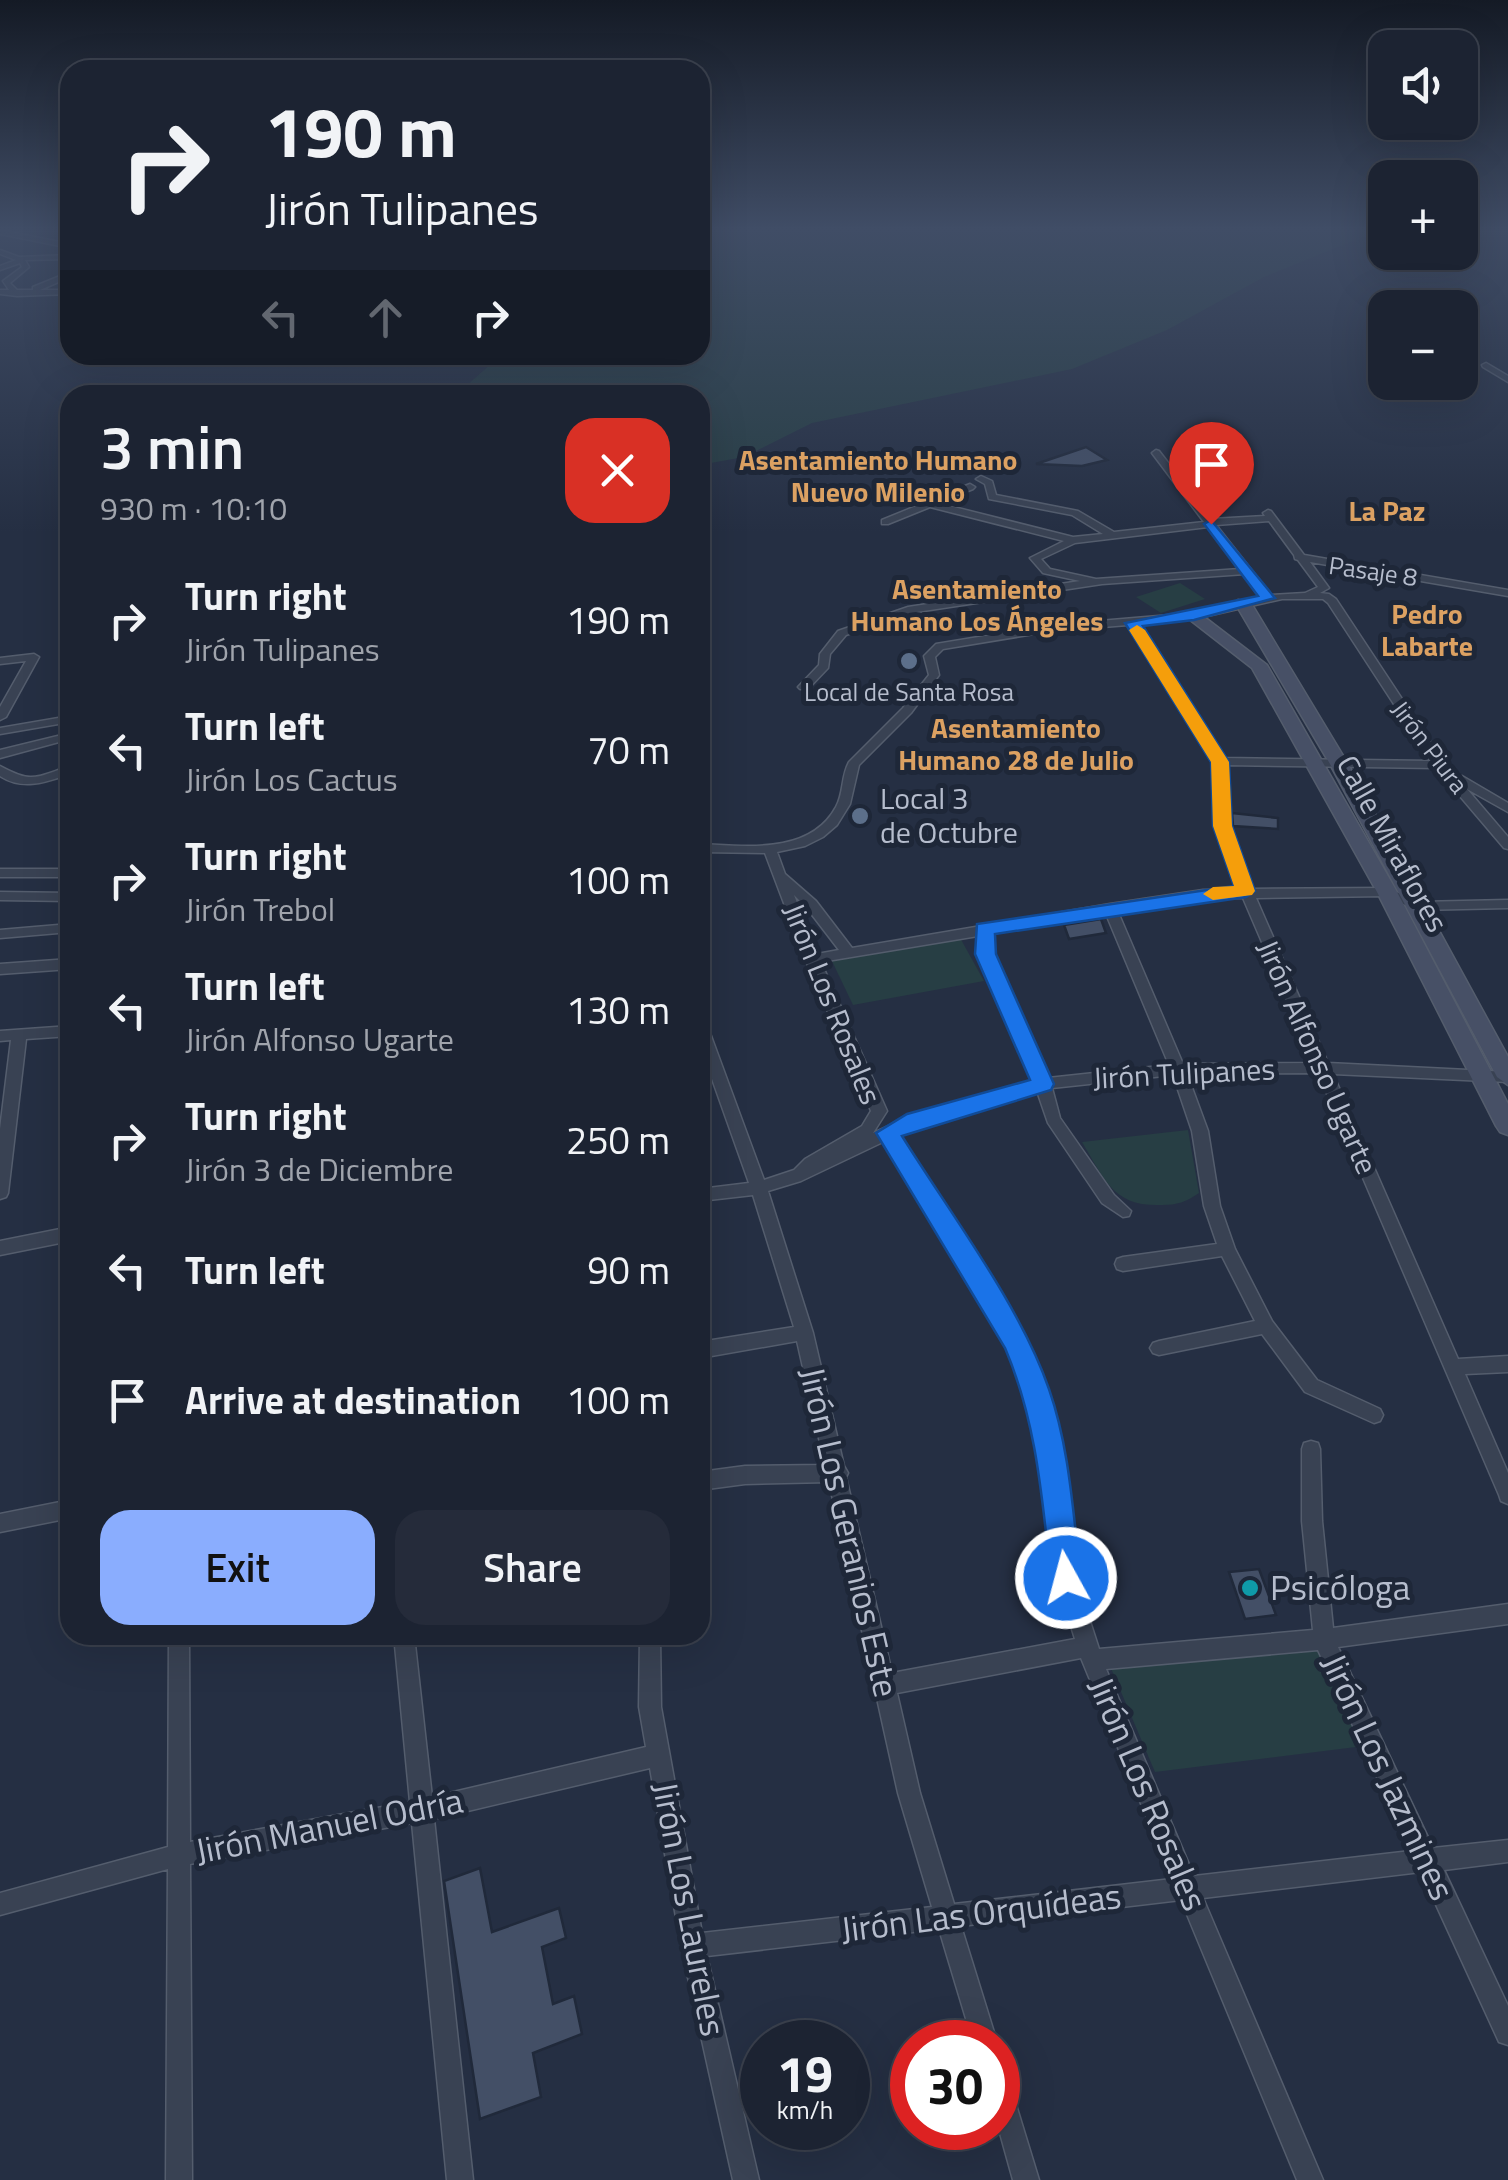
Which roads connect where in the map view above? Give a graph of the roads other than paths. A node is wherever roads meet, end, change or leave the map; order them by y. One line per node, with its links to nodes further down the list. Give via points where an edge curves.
1 (1486, 365): 2 (street)
2 (1508, 380)
3 (1156, 453): 8 (street)
4 (981, 479): 9 (street, via 989,483 989,496 1075,513)
5 (970, 487): 6 (street)
6 (929, 504): 7 (street); 10 (street)
7 (885, 522)
8 (1211, 523): 9 (street); 11 (street, via 1270,516); 12 (street)
9 (1113, 536): 10 (street)
10 (1073, 540): 13 (street, via 1038,554 1038,564)
11 (1298, 557): 14 (street, Pasaje 8); 15 (street, via 1324,590)
12 (1249, 571): 13 (street); 16 (street)
13 (1096, 582): 21 (street, via 908,610 863,624 842,633)
14 (1508, 594)
15 (1295, 596): 16 (street); 29 (street, Jirón Piura, via 1325,596)
16 (1268, 598): 17 (street)
17 (1243, 603): 18 (street); 30 (street, Calle Miraflores)
18 (1194, 616): 19 (street); 28 (street, Calle Miraflores, via 1254,658)
19 (1132, 623): 27 (street, Jirón Alfonso Ugarte); 36 (street, via 1052,628 935,648 928,685 852,764 838,816 814,837)
20 (0, 661): 22 (street, via 34,658)
21 (804, 687)
22 (0, 717)
23 (60, 721): 24 (street)
24 (0, 731)
25 (60, 739): 26 (street)
26 (0, 754)
27 (1220, 762): 28 (street); 40 (street, Jirón Alfonso Ugarte, via 1223,826)
28 (1313, 762): 30 (street); 41 (street, Calle Miraflores)
29 (1438, 763): 30 (street); 33 (street); 34 (street, Jirón Piura)
30 (1339, 764): 45 (street, Calle Miraflores)
31 (60, 773): 32 (street, via 32,782)
32 (4, 777)
33 (1508, 808)
34 (1508, 846)
35 (710, 848): 36 (street)
36 (770, 850): 39 (street, Jirón Los Rosales)
37 (0, 873): 38 (street)
38 (60, 873)
39 (779, 875): 50 (street); 51 (street, Jirón Los Rosales)
40 (1246, 891): 41 (street); 46 (street); 58 (street, Jirón Alfonso Ugarte)
41 (1387, 892): 45 (street); 60 (street, Calle Miraflores)
42 (0, 896): 43 (street)
43 (60, 896)
44 (1508, 904): 45 (street)
45 (1418, 906): 61 (street, Calle Miraflores)
46 (1110, 908): 48 (street); 59 (street)
47 (60, 929): 49 (street)
48 (984, 929): 50 (street); 62 (street, via 986,954)
49 (0, 934)
50 (848, 952): 51 (street)
51 (812, 958): 65 (street, Jirón Los Rosales, via 879,1111 870,1128 815,1158)
52 (60, 965): 53 (street)
53 (0, 969)
54 (60, 1032): 55 (street)
55 (18, 1035): 56 (street); 67 (street)
56 (0, 1036)
57 (710, 1053): 66 (street, Jirón Los Geranios Este)
58 (1321, 1068): 59 (street, Jirón Tulipanes); 60 (street, Jirón Tulipanes); 79 (street, Jirón Alfonso Ugarte)
59 (1178, 1070): 62 (street, Jirón Tulipanes); 72 (street, via 1200,1131 1212,1206)
60 (1480, 1073): 61 (street, Jirón Tulipanes); 63 (street, Calle Miraflores)
61 (1508, 1077)
62 (1043, 1084): 64 (street, Jirón Tulipanes); 69 (street, via 1053,1119 1108,1200)
63 (1508, 1126)
64 (888, 1133): 65 (street, Jirón Tulipanes); 92 (street, Jirón Los Rosales, via 1016,1343 1035,1386 1048,1433 1066,1578)
65 (796, 1177): 66 (street, Jirón Tulipanes)
66 (759, 1188): 68 (street, Jirón Tulipanes); 75 (street, Jirón Los Geranios Este)
67 (0, 1193)
68 (710, 1194)
69 (1123, 1211)
70 (60, 1236): 71 (street)
71 (0, 1248)
72 (1227, 1249): 73 (street); 74 (street)
73 (1123, 1264)
74 (1266, 1326): 77 (street); 80 (street, via 1312,1386)
75 (804, 1333): 76 (street); 82 (street, Jirón Los Geranios Este)
76 (710, 1348)
77 (1159, 1348)
78 (1508, 1364): 79 (street)
79 (1454, 1367): 84 (street, Jirón Alfonso Ugarte)
80 (1374, 1416)
81 (1311, 1449): 88 (street, Jirón Los Jazmines)
82 (839, 1473): 83 (street); 93 (street, Jirón Los Geranios Este)
83 (710, 1480)
84 (1508, 1495)
85 (60, 1510): 86 (street)
86 (0, 1523)
87 (1508, 1614): 88 (street)
88 (1324, 1639): 92 (street); 98 (street, Jirón Los Jazmines)
89 (179, 1645): 97 (street)
90 (405, 1645): 95 (street)
91 (650, 1645): 94 (street, Jirón Los Laureles, via 650,1707)
92 (1090, 1654): 93 (street); 99 (street, Jirón Los Rosales)
93 (883, 1685): 101 (street, Jirón Los Geranios Este)
94 (659, 1755): 95 (street, Jirón Manuel Odría); 102 (street, Jirón Los Laureles)
95 (420, 1811): 97 (street, Jirón Manuel Odría); 107 (street)
96 (1508, 1851): 98 (street, Jirón Las Orquídeas)
97 (178, 1855): 100 (street, Jirón Manuel Odría); 106 (street)
98 (1427, 1860): 99 (street, Jirón Las Orquídeas); 104 (street, Jirón Los Jazmines)
99 (1188, 1889): 101 (street, Jirón Las Orquídeas); 110 (street, Jirón Los Rosales)
100 (0, 1904)
101 (947, 1916): 102 (street, Jirón Las Orquídeas); 103 (street, Jirón Los Geranios Este)
102 (693, 1946): 108 (street, Jirón Los Laureles)
103 (978, 2020)
104 (1508, 2033)
105 (1017, 2150): 109 (street)
106 (179, 2180)
107 (460, 2180)
108 (746, 2180)
109 (1026, 2180)
110 (1310, 2180)

